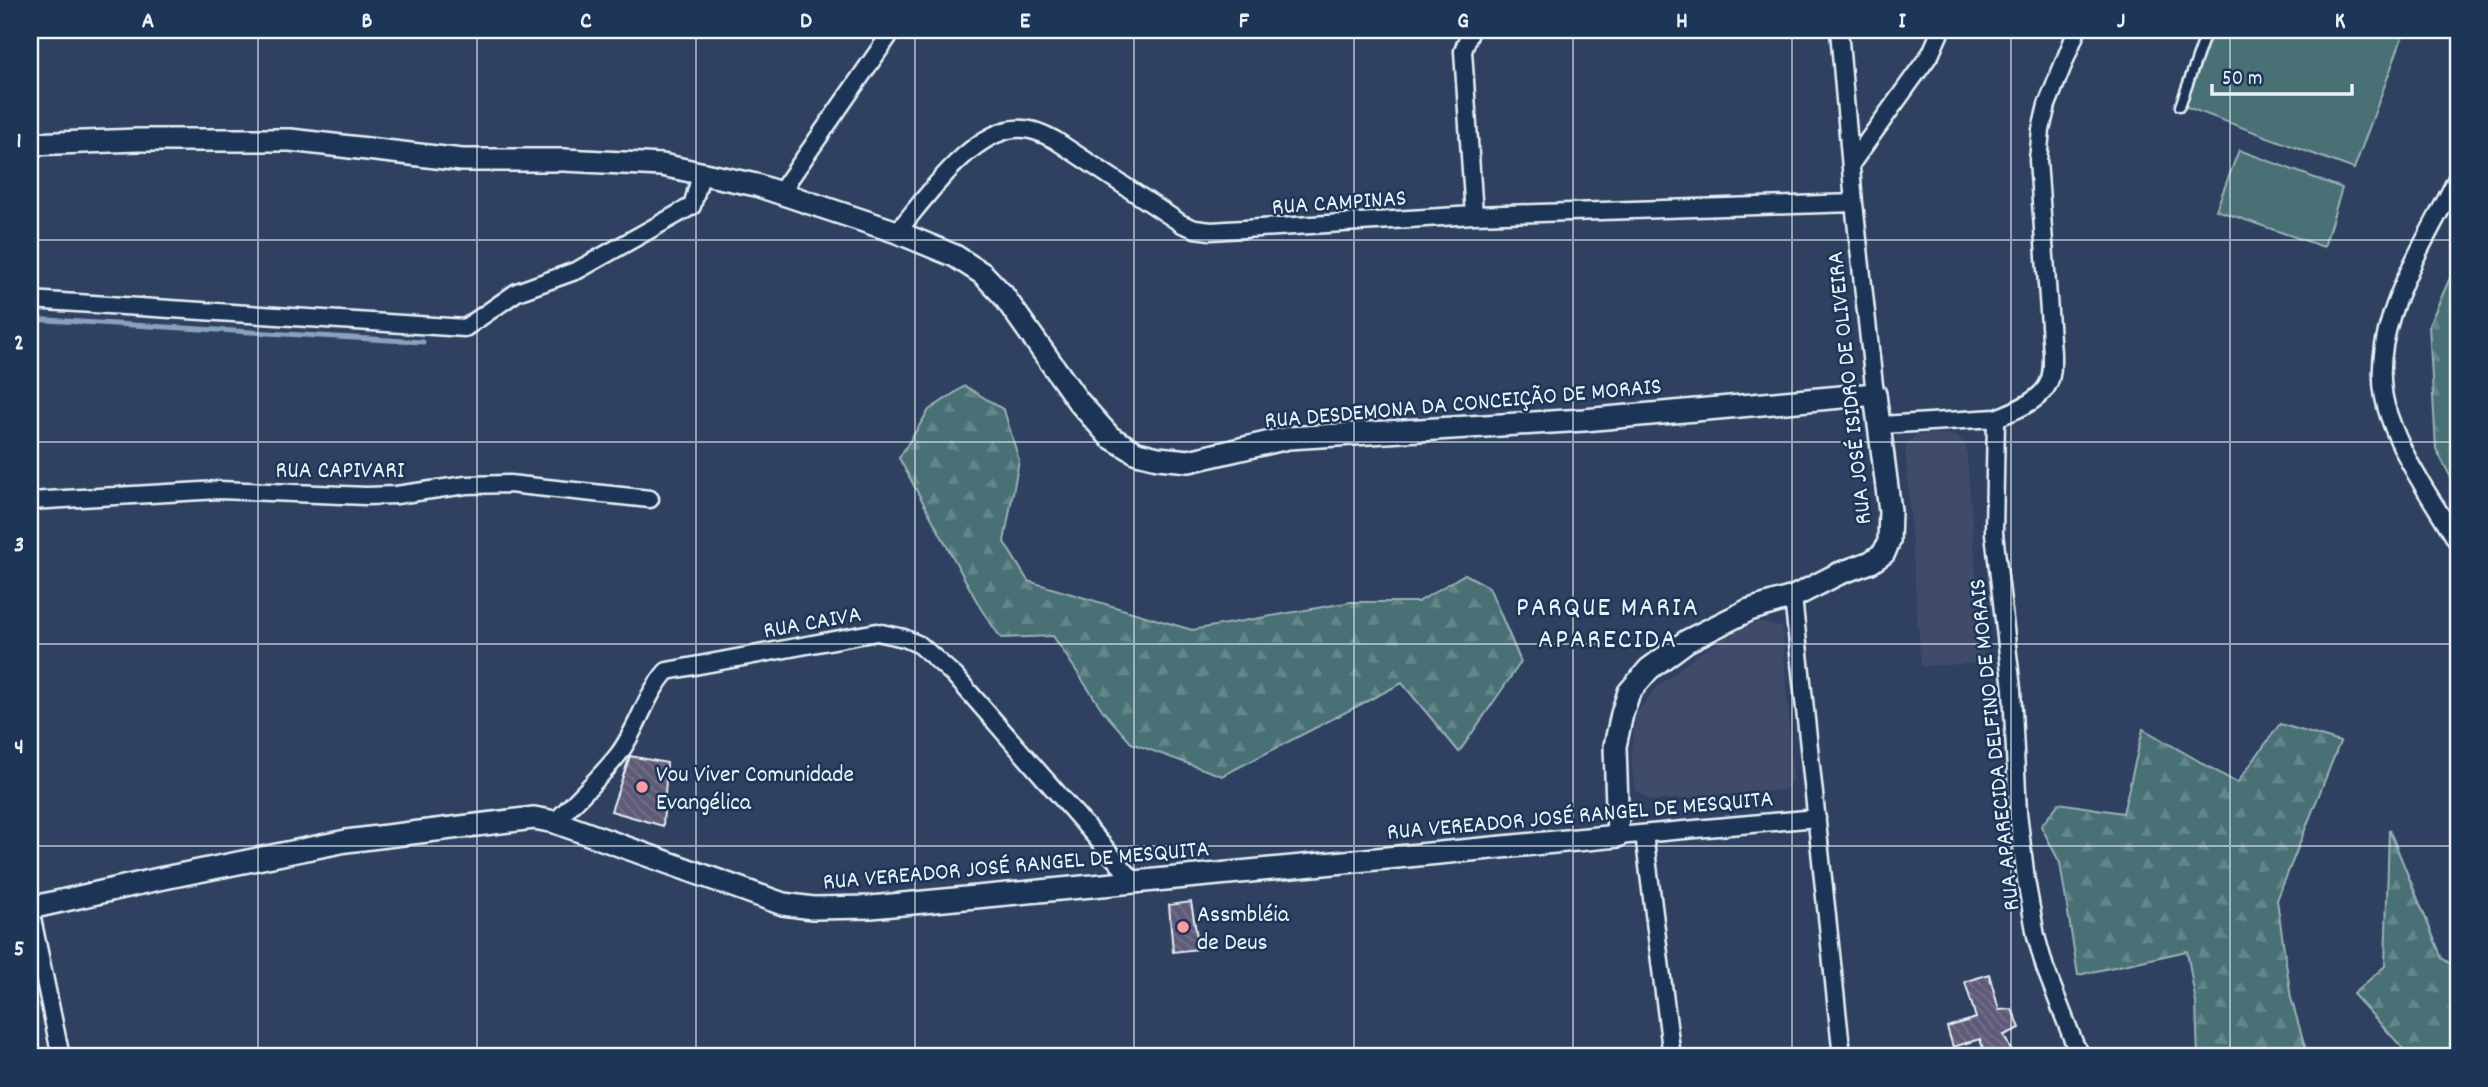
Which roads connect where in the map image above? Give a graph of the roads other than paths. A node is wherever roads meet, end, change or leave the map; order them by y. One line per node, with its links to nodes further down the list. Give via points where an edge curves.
1 (893, 30): 12 (street)
2 (1471, 30): 14 (street, via 1463,51)
3 (1839, 30): 9 (street, RUA JOSÉ ISIDRO DE OLIVEIRA)
4 (1941, 30): 9 (street, via 1931,53)
5 (2077, 30): 18 (street, via 2047,105 2038,160 2052,371 2047,387 2039,394)
6 (2207, 30): 7 (lane)
7 (2180, 106)
8 (30, 144): 10 (street, RUA DESDEMONA DA CONCEIÇÃO DE MORAIS, via 290,141 462,160 662,165)
9 (1851, 164): 13 (street, RUA JOSÉ ISIDRO DE OLIVEIRA)
10 (702, 172): 12 (street, RUA DESDEMONA DA CONCEIÇÃO DE MORAIS); 16 (street, via 692,206 578,270 517,292 465,328)
11 (2458, 176): 22 (street, via 2393,308 2383,348 2382,382 2400,444)
12 (780, 193): 15 (street, RUA DESDEMONA DA CONCEIÇÃO DE MORAIS)
13 (1854, 203): 14 (street, RUA CAMPINAS); 17 (street, RUA JOSÉ ISIDRO DE OLIVEIRA)
14 (1474, 215): 15 (street, RUA CAMPINAS, via 1226,232 1195,229 1164,214 1055,140 1024,128 1008,130 978,145 957,162)
15 (897, 232): 17 (street, RUA DESDEMONA DA CONCEIÇÃO DE MORAIS, via 956,256 984,274 1078,401 1111,437 1137,453 1158,458 1189,461 1288,438)
16 (30, 300)
17 (1875, 394): 19 (street, RUA JOSÉ ISIDRO DE OLIVEIRA)
18 (1996, 418): 19 (street); 33 (street, RUA APARECIDA DELFINO DE MORAIS, via 1994,533 2012,689 2026,880 2045,968)
19 (1881, 425): 23 (street, RUA JOSÉ ISIDRO DE OLIVEIRA, via 1890,510 1884,553)
20 (650, 499): 21 (street, RUA CAPIVARI, via 509,484 396,495 219,489)
21 (30, 500)
22 (2458, 543)
23 (1793, 597): 24 (street); 27 (street, RUA JOSÉ ISIDRO DE OLIVEIRA, via 1749,610 1687,641 1649,669 1629,692 1615,746)
24 (1817, 818): 26 (street, RUA VEREADOR JOSÉ RANGEL DE MESQUITA); 32 (street)
25 (555, 822): 28 (street, RUA VEREADOR JOSÉ RANGEL DE MESQUITA, via 783,904 813,908 871,907); 28 (street, RUA CAIVA, via 619,754 667,671 877,632 920,645 955,676); 29 (street, RUA VEREADOR JOSÉ RANGEL DE MESQUITA, via 534,818 346,841)
26 (1644, 834): 27 (street, RUA VEREADOR JOSÉ RANGEL DE MESQUITA); 31 (street)
27 (1618, 836): 28 (street, RUA VEREADOR JOSÉ RANGEL DE MESQUITA)
28 (1134, 881)
29 (30, 909): 30 (street)
30 (61, 1057)
31 (1672, 1057)
32 (1842, 1057)
33 (2082, 1057)

